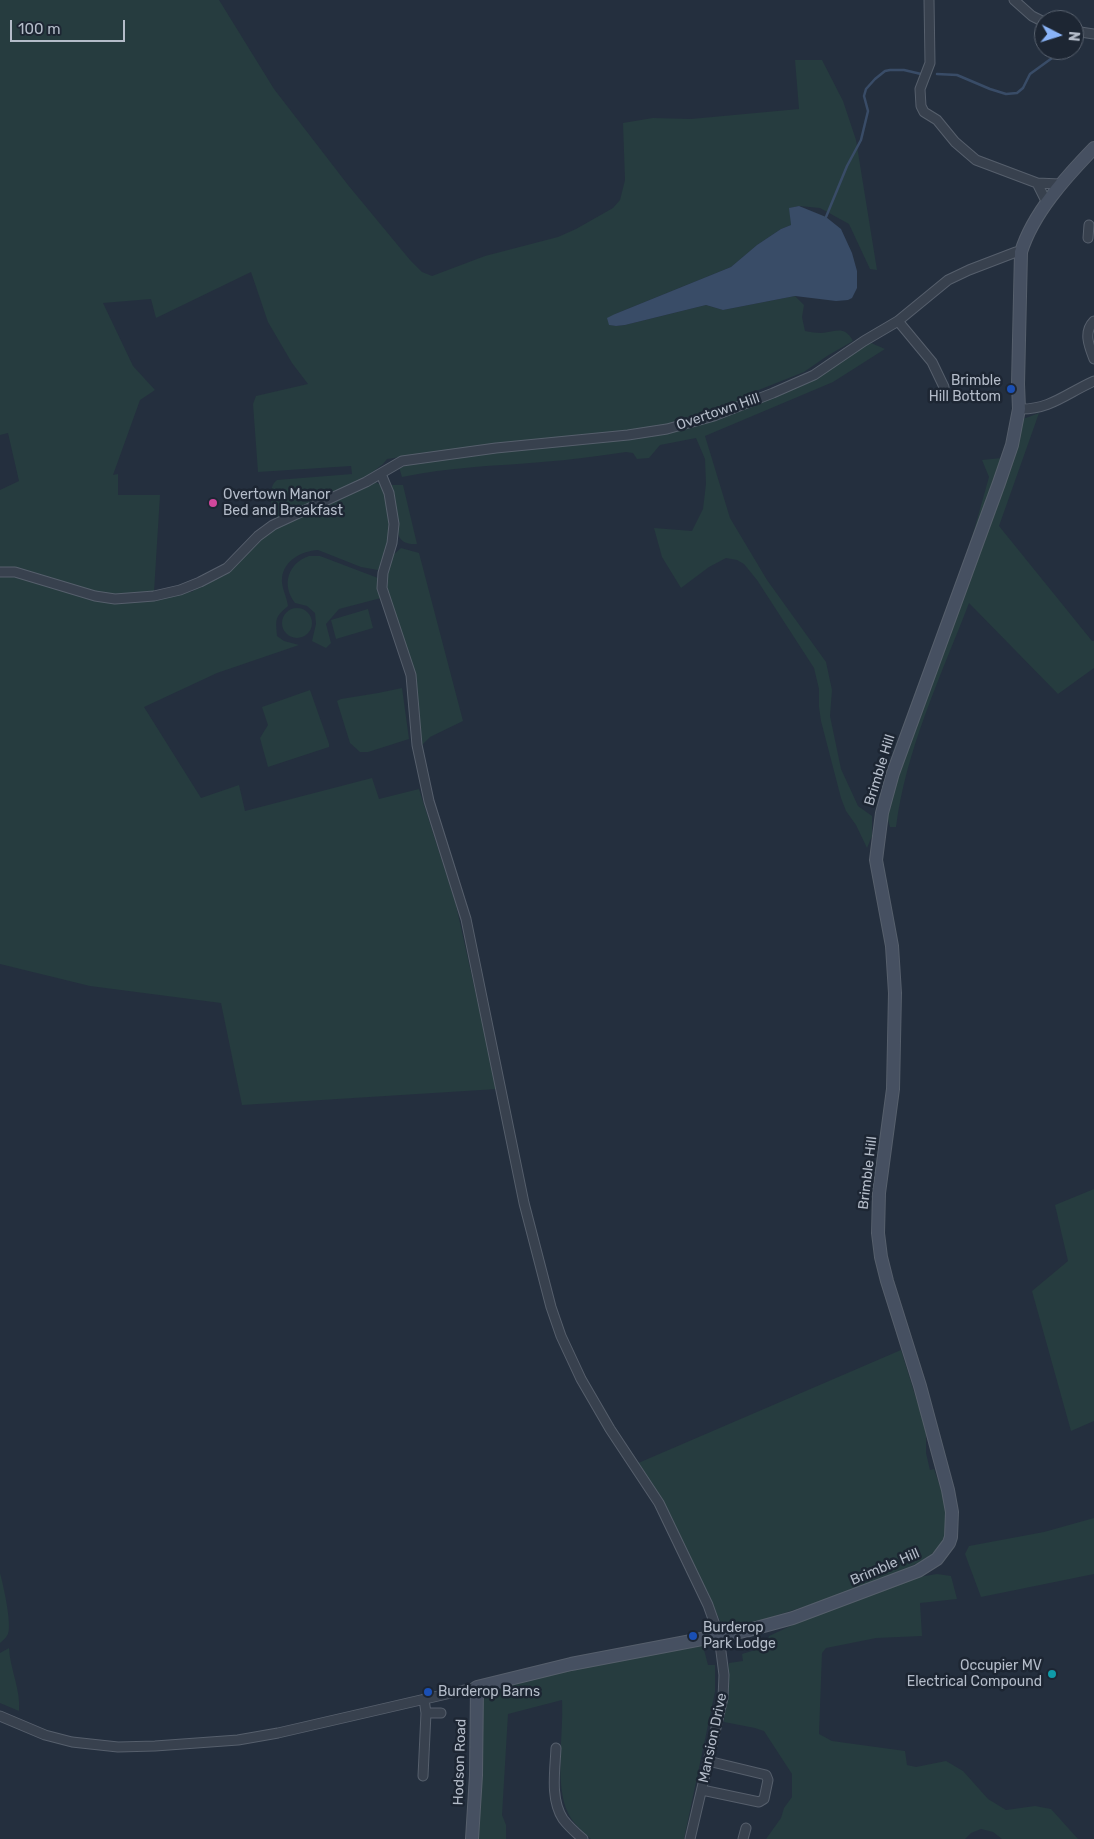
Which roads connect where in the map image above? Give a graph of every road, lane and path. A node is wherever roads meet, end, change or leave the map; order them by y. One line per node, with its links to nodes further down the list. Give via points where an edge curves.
1 (929, 0): 5 (street, via 930,63 920,90 924,112 937,120 976,160)
2 (1014, 0): 3 (street)
3 (1034, 17)
4 (1094, 148): 6 (main road)
5 (1037, 183): 6 (street); 7 (street)
6 (1060, 184): 7 (main road)
7 (1047, 203): 10 (main road)
8 (1089, 225): 9 (street)
9 (1088, 238)
10 (1021, 252): 11 (street, Overtown Hill, via 953,277); 16 (main road, Brimble Hill)
11 (898, 321): 15 (street, via 932,362); 17 (street, Overtown Hill, via 807,378 697,422 628,435 406,460)
12 (1094, 321): 13 (street, via 1087,333)
13 (1094, 359)
14 (1094, 381): 16 (street, via 1046,406)
15 (944, 387)
16 (1019, 409): 19 (main road, Brimble Hill, via 999,483 893,773 877,846 877,873 892,946 895,993 893,1089 879,1193 878,1233 887,1281 948,1490 952,1512 951,1536 949,1544 930,1565 905,1577 793,1618)
17 (381, 474): 18 (street, Overtown Hill, via 273,525 227,568 180,590 115,599 15,572); 19 (street, Mansion Drive, via 389,494 394,524 382,588 411,675 415,730 429,801 466,919 524,1203 551,1307 581,1379 660,1503 708,1605)
18 (0, 572)
19 (719, 1636): 20 (main road, Brimble Hill, via 571,1664); 26 (street, Mansion Drive, via 723,1698)
20 (477, 1687): 21 (street); 30 (main road, Hodson Road)
21 (424, 1699): 22 (street); 24 (street, via 244,1739 134,1747 61,1740)
22 (426, 1713): 23 (street); 27 (street)
23 (441, 1713)
24 (0, 1716)
25 (556, 1748): 31 (street, via 554,1780 559,1810)
26 (708, 1761): 28 (street, Mansion Drive); 28 (street, via 765,1774 768,1780 764,1800 758,1802)
27 (423, 1776)
28 (702, 1790): 32 (street, Mansion Drive)
29 (746, 1828): 33 (street)
30 (472, 1839)
31 (583, 1839)
32 (690, 1839)
33 (743, 1839)

